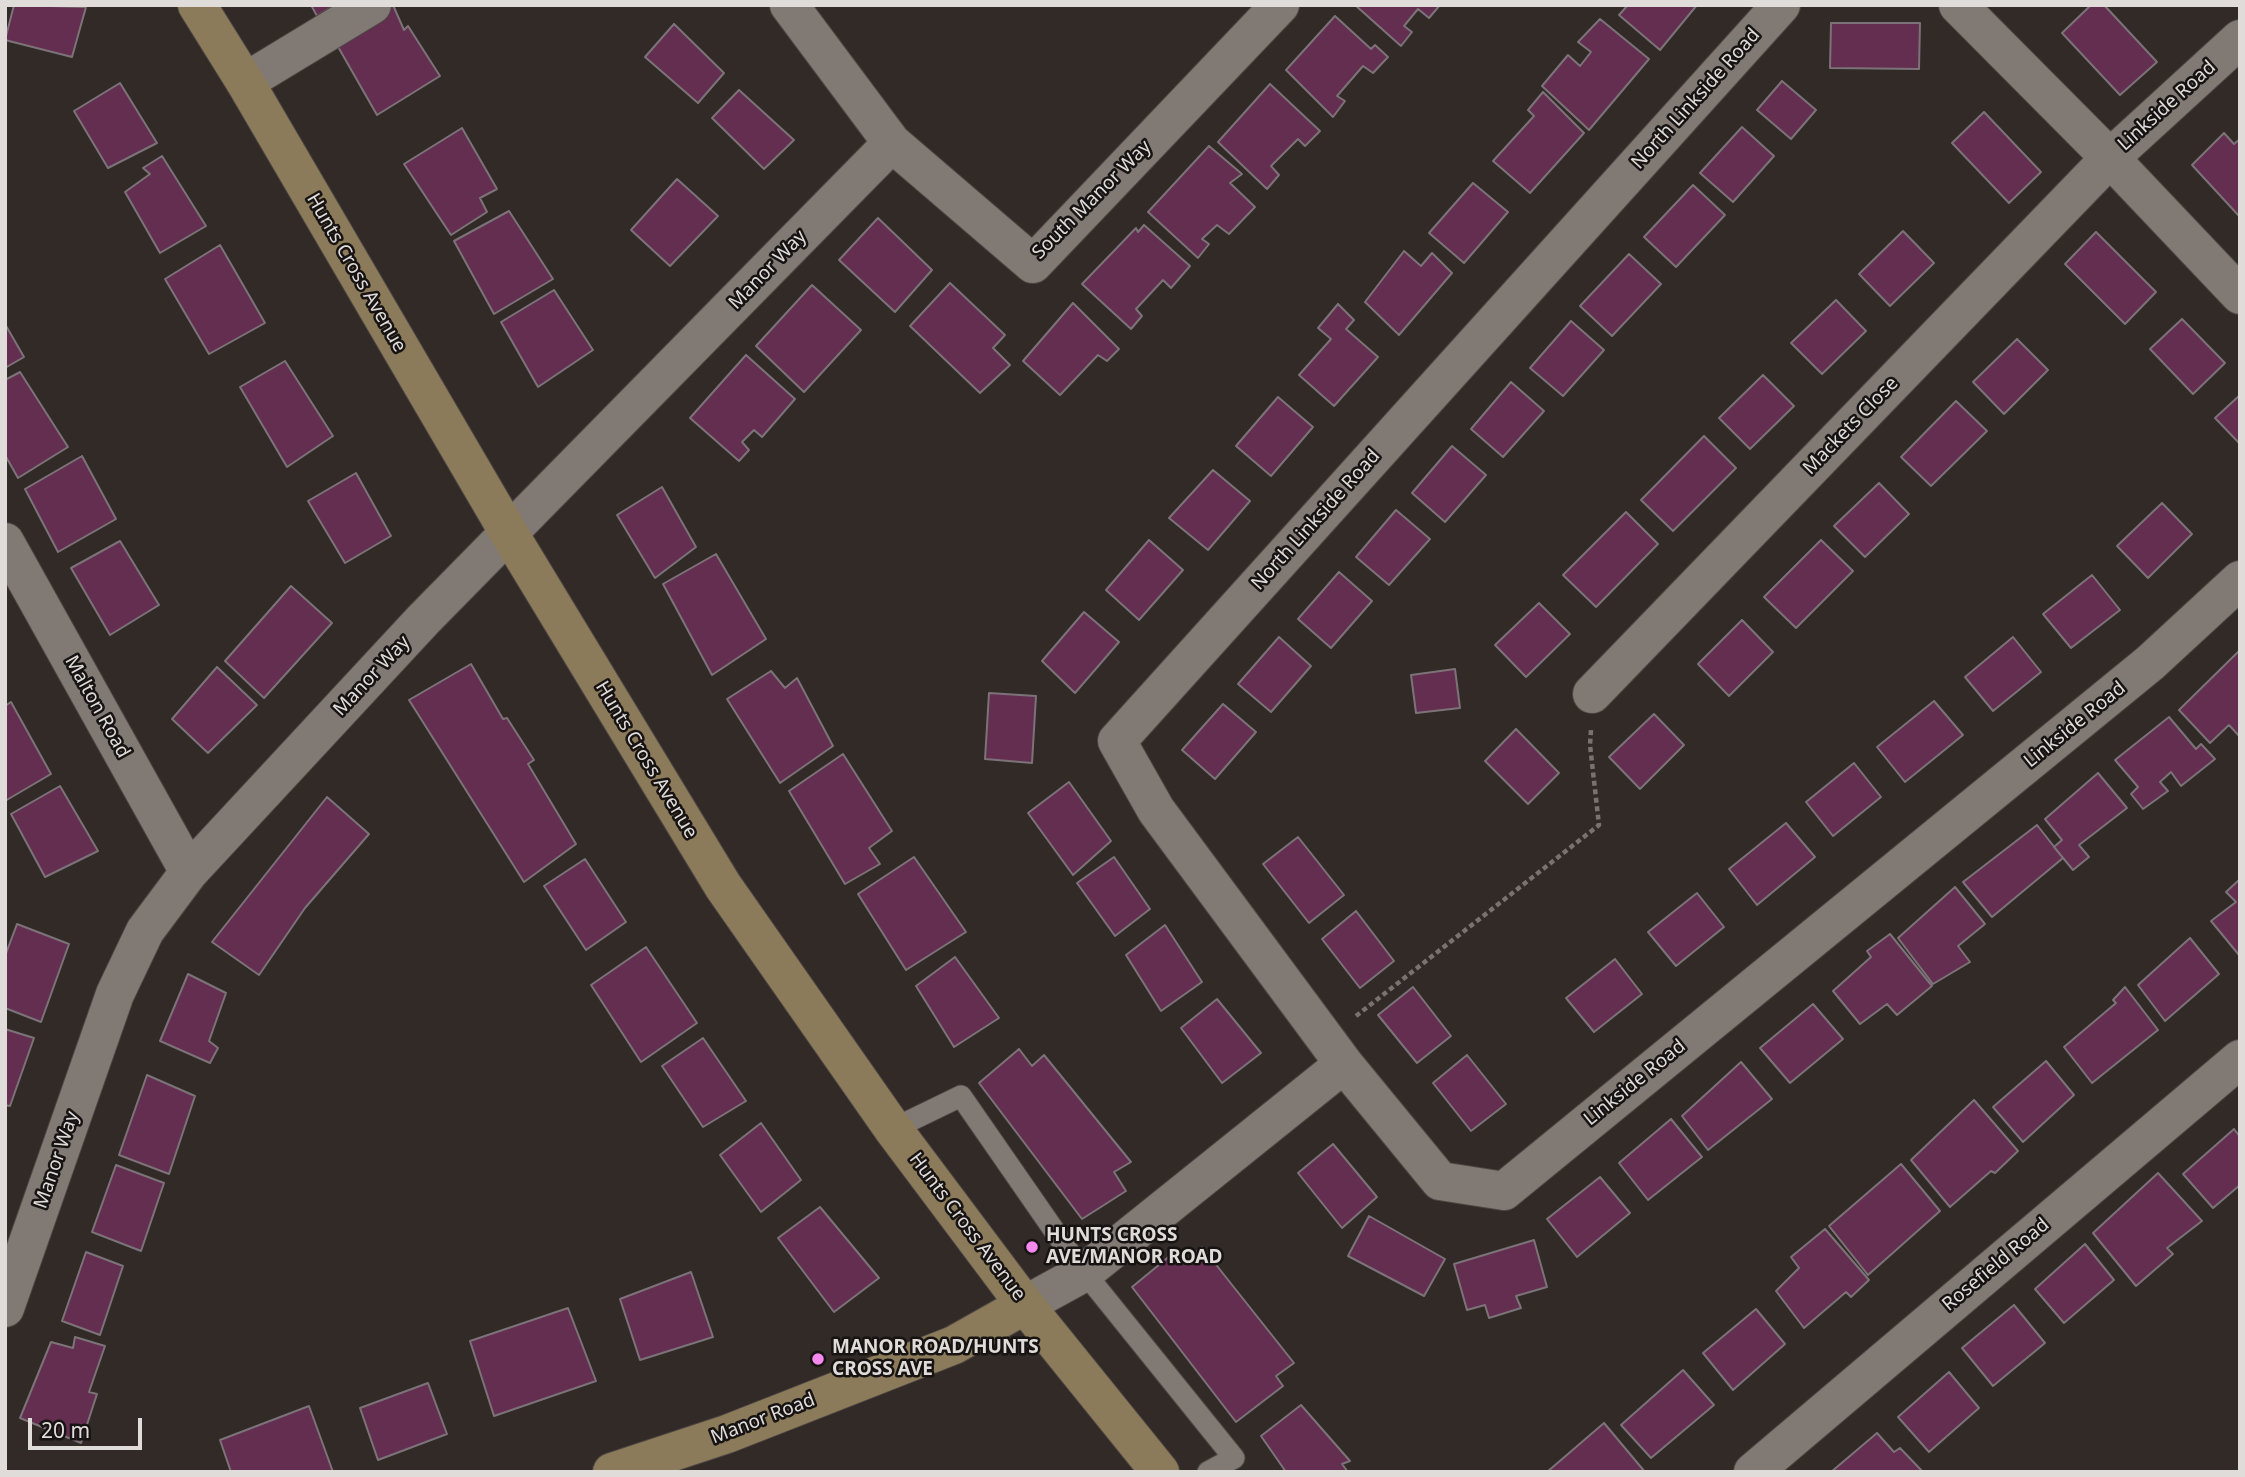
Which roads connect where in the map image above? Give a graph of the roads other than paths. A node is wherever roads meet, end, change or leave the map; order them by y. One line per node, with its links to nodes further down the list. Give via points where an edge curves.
1 (197, 5): 8 (street, Hunts Cross Avenue)
2 (372, 5): 8 (street)
3 (789, 5): 9 (street)
4 (1280, 5): 9 (street, South Manor Way, via 1033,264)
5 (1781, 5): 17 (street, North Linkside Road, via 1117,741 1156,810)
6 (1958, 5): 10 (street)
7 (2240, 39): 10 (street, Linkside Road)
8 (245, 82): 12 (street, Hunts Cross Avenue)
9 (892, 143): 12 (street, Manor Way)
10 (2110, 158): 11 (street, Linkside Road); 15 (street, Mackets Close)
11 (2240, 295)
12 (510, 535): 16 (street, Manor Way, via 423,620); 19 (street, Hunts Cross Avenue, via 723,886)
13 (5, 542): 16 (street, Malton Road)
14 (2240, 580): 17 (street, Linkside Road, via 2150,663 1503,1191 1440,1181)
15 (1592, 694)
16 (189, 872): 21 (street, Manor Way, via 145,931 115,994)
17 (1335, 1052): 20 (street)
18 (2240, 1059): 26 (street, Rosefield Road)
19 (893, 1129): 20 (lane, via 961,1096); 22 (street, Hunts Cross Avenue)
20 (1085, 1272): 22 (street); 25 (lane, via 1234,1458)
21 (8, 1289)
22 (1025, 1305): 23 (street, Manor Road, via 954,1345 727,1434); 24 (street, Hunts Cross Avenue)
23 (612, 1472)
24 (1160, 1472)
25 (1208, 1472)
26 (1753, 1472)

